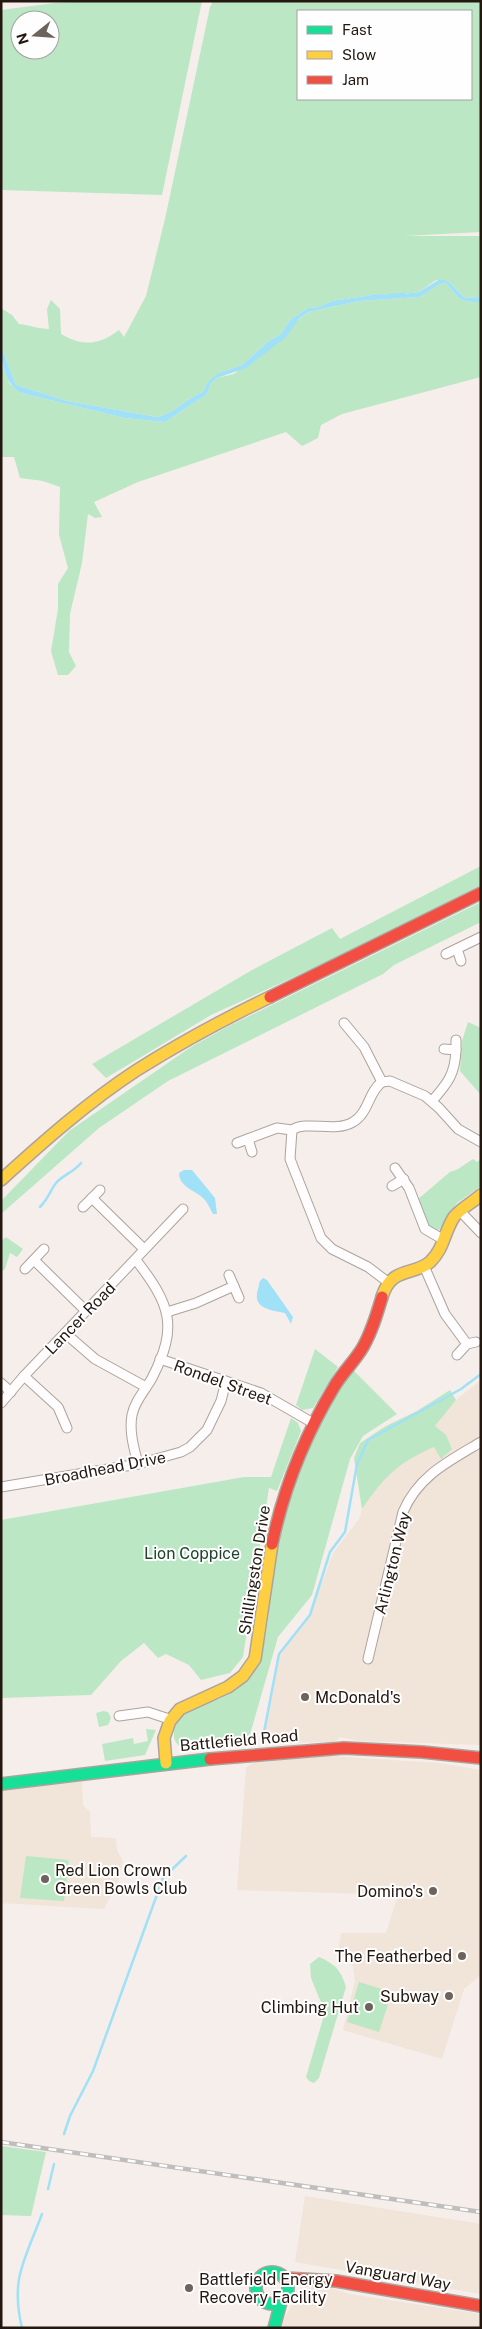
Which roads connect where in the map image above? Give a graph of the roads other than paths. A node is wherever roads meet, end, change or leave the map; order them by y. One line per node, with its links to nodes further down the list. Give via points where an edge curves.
1 (481, 893): 17 (main road, via 212,1026 136,1071 62,1126)
2 (481, 937): 3 (street)
3 (457, 949): 4 (street); 5 (street)
4 (446, 954)
5 (461, 962)
6 (344, 1023): 8 (street, via 364,1047)
7 (444, 1049): 9 (street, via 456,1045 455,1067)
8 (382, 1082): 9 (street, via 390,1081); 10 (street, via 375,1088 362,1114 353,1122 338,1127 298,1127)
9 (432, 1102): 13 (street, via 458,1129)
10 (292, 1130): 11 (street, via 277,1128); 34 (street, via 289,1144 291,1164 320,1238 332,1249)
11 (248, 1139): 12 (street); 14 (street)
12 (237, 1142)
13 (481, 1142)
14 (252, 1152)
15 (395, 1168): 16 (street)
16 (404, 1179): 18 (street); 26 (street, via 425,1229)
17 (1, 1180)
18 (392, 1186)
19 (100, 1190): 21 (street)
20 (481, 1195): 24 (main road)
21 (92, 1198): 22 (street); 28 (street)
22 (83, 1207)
23 (183, 1209): 28 (street)
24 (460, 1211): 25 (street); 26 (main road)
25 (481, 1233)
26 (444, 1240): 31 (main road, via 434,1258)
27 (44, 1249): 29 (street)
28 (144, 1249): 30 (street)
29 (34, 1260): 32 (street); 37 (street)
30 (136, 1260): 37 (street, Lancer Road); 38 (street, Rondel Street, via 161,1295)
31 (424, 1266): 34 (main road, via 401,1273); 40 (street, via 445,1314 472,1343)
32 (25, 1269)
33 (229, 1275): 35 (street)
34 (389, 1283): 48 (main road, Shillingston Drive, via 363,1347 335,1385)
35 (234, 1286): 36 (street); 38 (street)
36 (239, 1298)
37 (86, 1311): 39 (street, Lancer Road)
38 (167, 1312): 41 (street, Rondel Street, via 169,1326)
39 (65, 1333): 42 (street, Lancer Road); 45 (street, via 95,1359)
40 (457, 1355)
41 (160, 1359): 43 (street, Rondel Street); 45 (street)
42 (24, 1376): 46 (street, Lancer Road); 49 (street, via 58,1407)
43 (226, 1381): 48 (street, Rondel Street, via 268,1397); 51 (street, Broadhead Drive, via 215,1418 199,1439 180,1452)
44 (1, 1383): 46 (street)
45 (146, 1387): 51 (street, via 136,1402 131,1425)
46 (11, 1392): 47 (street, Lancer Road)
47 (1, 1403)
48 (313, 1423): 55 (main road, Shillingston Drive, via 278,1510 258,1648 251,1666 246,1674 228,1687 183,1707)
49 (66, 1428)
50 (481, 1442): 53 (street, Arlington Way, via 422,1481 408,1501)
51 (138, 1464): 52 (street, Broadhead Drive)
52 (1, 1487)
53 (368, 1659)
54 (112, 1708): 55 (street, via 117,1720 148,1712)
55 (169, 1719): 57 (main road, via 164,1742)
56 (481, 1758): 57 (main road, Battlefield Road, via 344,1748)
57 (166, 1763): 58 (main road, Battlefield Road)
58 (1, 1784)
59 (285, 2278): 60 (main road, Vanguard Way); 61 (main road); 63 (main road, Vanguard Way, via 274,2272 259,2278 258,2295)
60 (310, 2280): 61 (main road, Vanguard Way); 64 (main road, Vanguard Way, via 336,2281)
61 (288, 2290): 62 (main road, Vanguard Way)
62 (280, 2302): 63 (main road); 65 (main road, Vanguard Way)
63 (267, 2303): 65 (main road, Vanguard Way)
64 (481, 2306)
65 (272, 2328)

